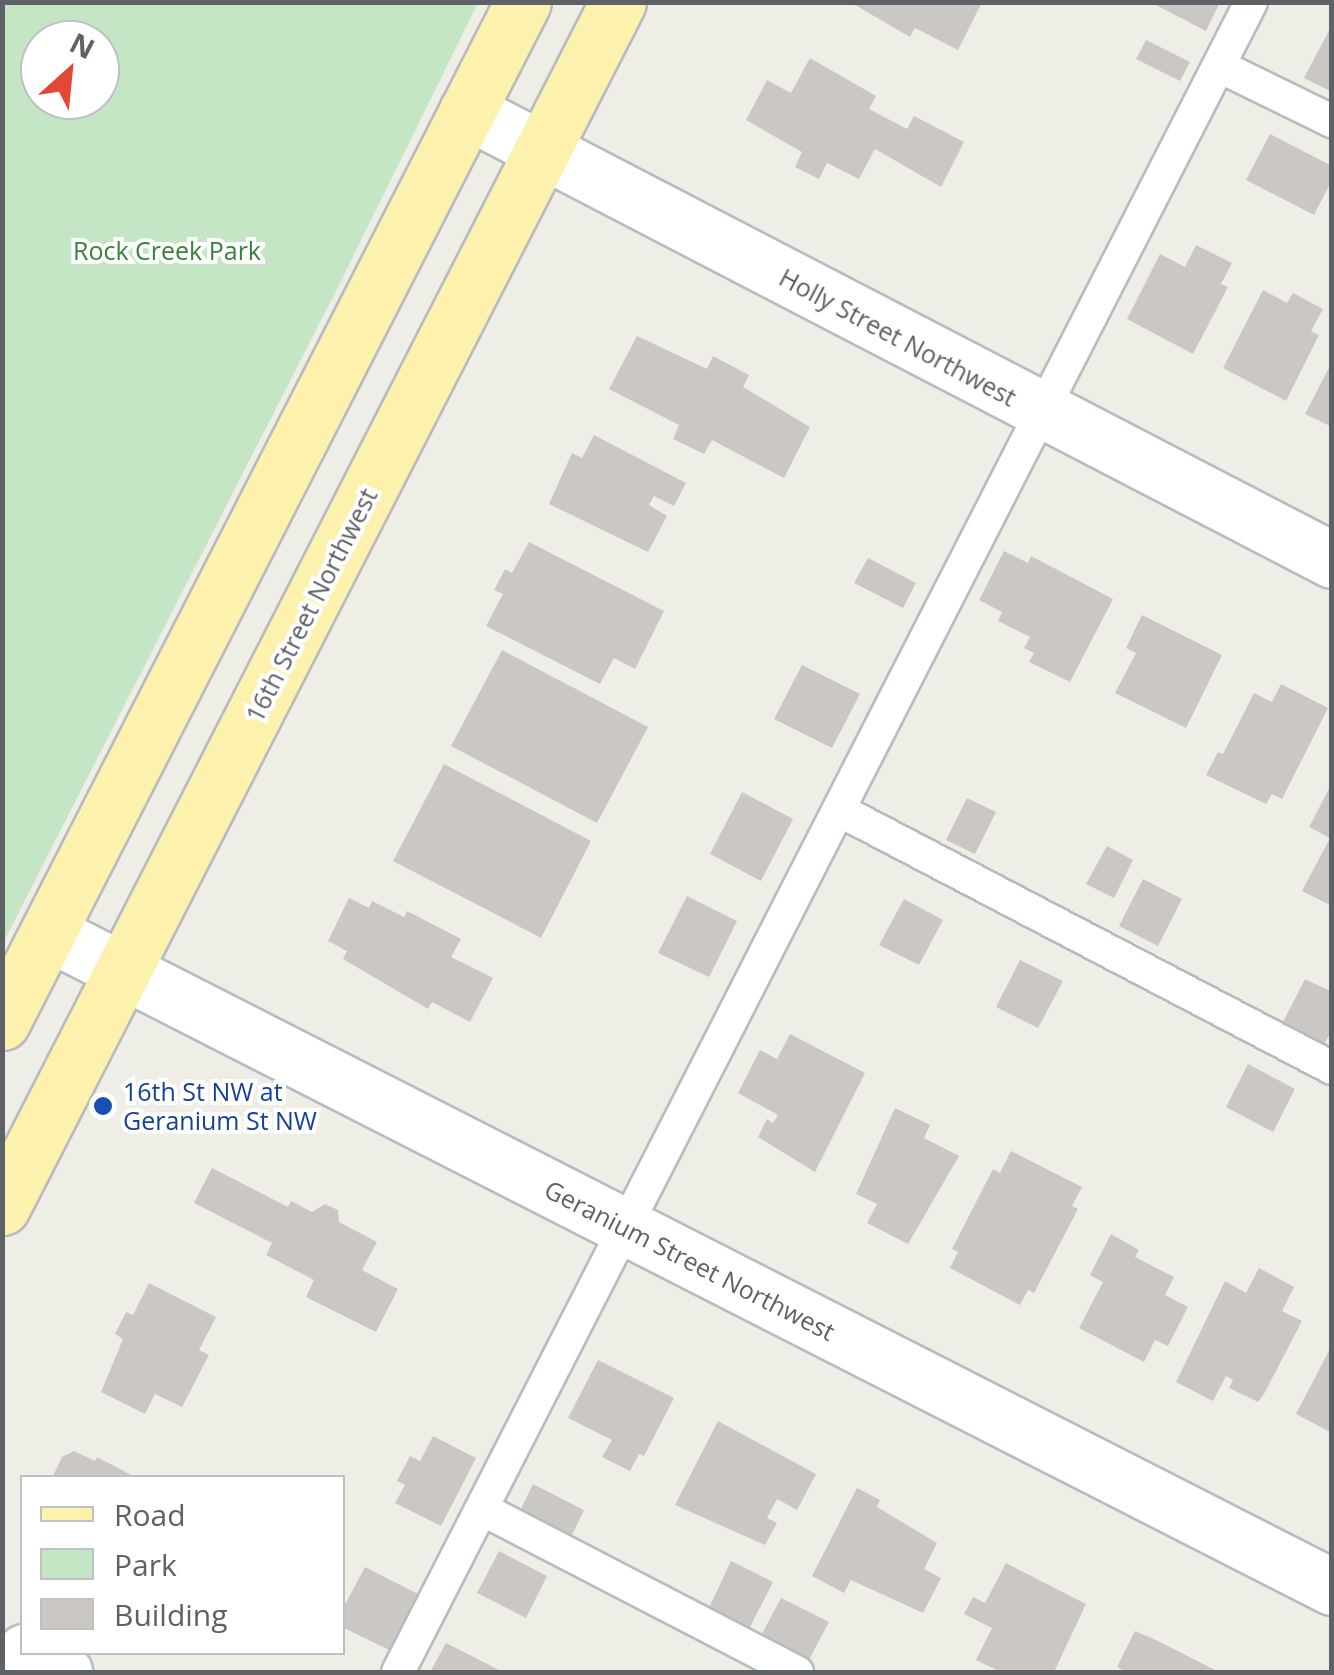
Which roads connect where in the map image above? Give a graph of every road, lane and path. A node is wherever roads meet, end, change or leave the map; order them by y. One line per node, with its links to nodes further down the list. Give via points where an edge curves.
1 (522, 2): 5 (main road)
2 (618, 2): 7 (main road, 16th Street Northwest)
3 (1251, 2): 4 (lane)
4 (1219, 66): 6 (lane); 8 (lane)
5 (466, 111): 7 (street, Holly Street Northwest); 11 (main road)
6 (1332, 121)
7 (541, 149): 8 (street, Holly Street Northwest); 12 (main road, 16th Street Northwest)
8 (1043, 412): 9 (street, Holly Street Northwest); 10 (lane)
9 (1332, 560)
10 (839, 810): 14 (lane); 16 (lane)
11 (49, 933): 12 (street, Geranium Street Northwest); 13 (main road)
12 (123, 971): 15 (main road, 16th Street Northwest); 16 (street, Geranium Street Northwest)
13 (2, 1022)
14 (1332, 1068)
15 (2, 1206)
16 (626, 1227): 17 (lane); 18 (street, Geranium Street Northwest)
17 (482, 1509): 21 (lane); 22 (lane)
18 (1332, 1586)
19 (29, 1655): 20 (street)
20 (64, 1672)
21 (398, 1672)
22 (797, 1672)

